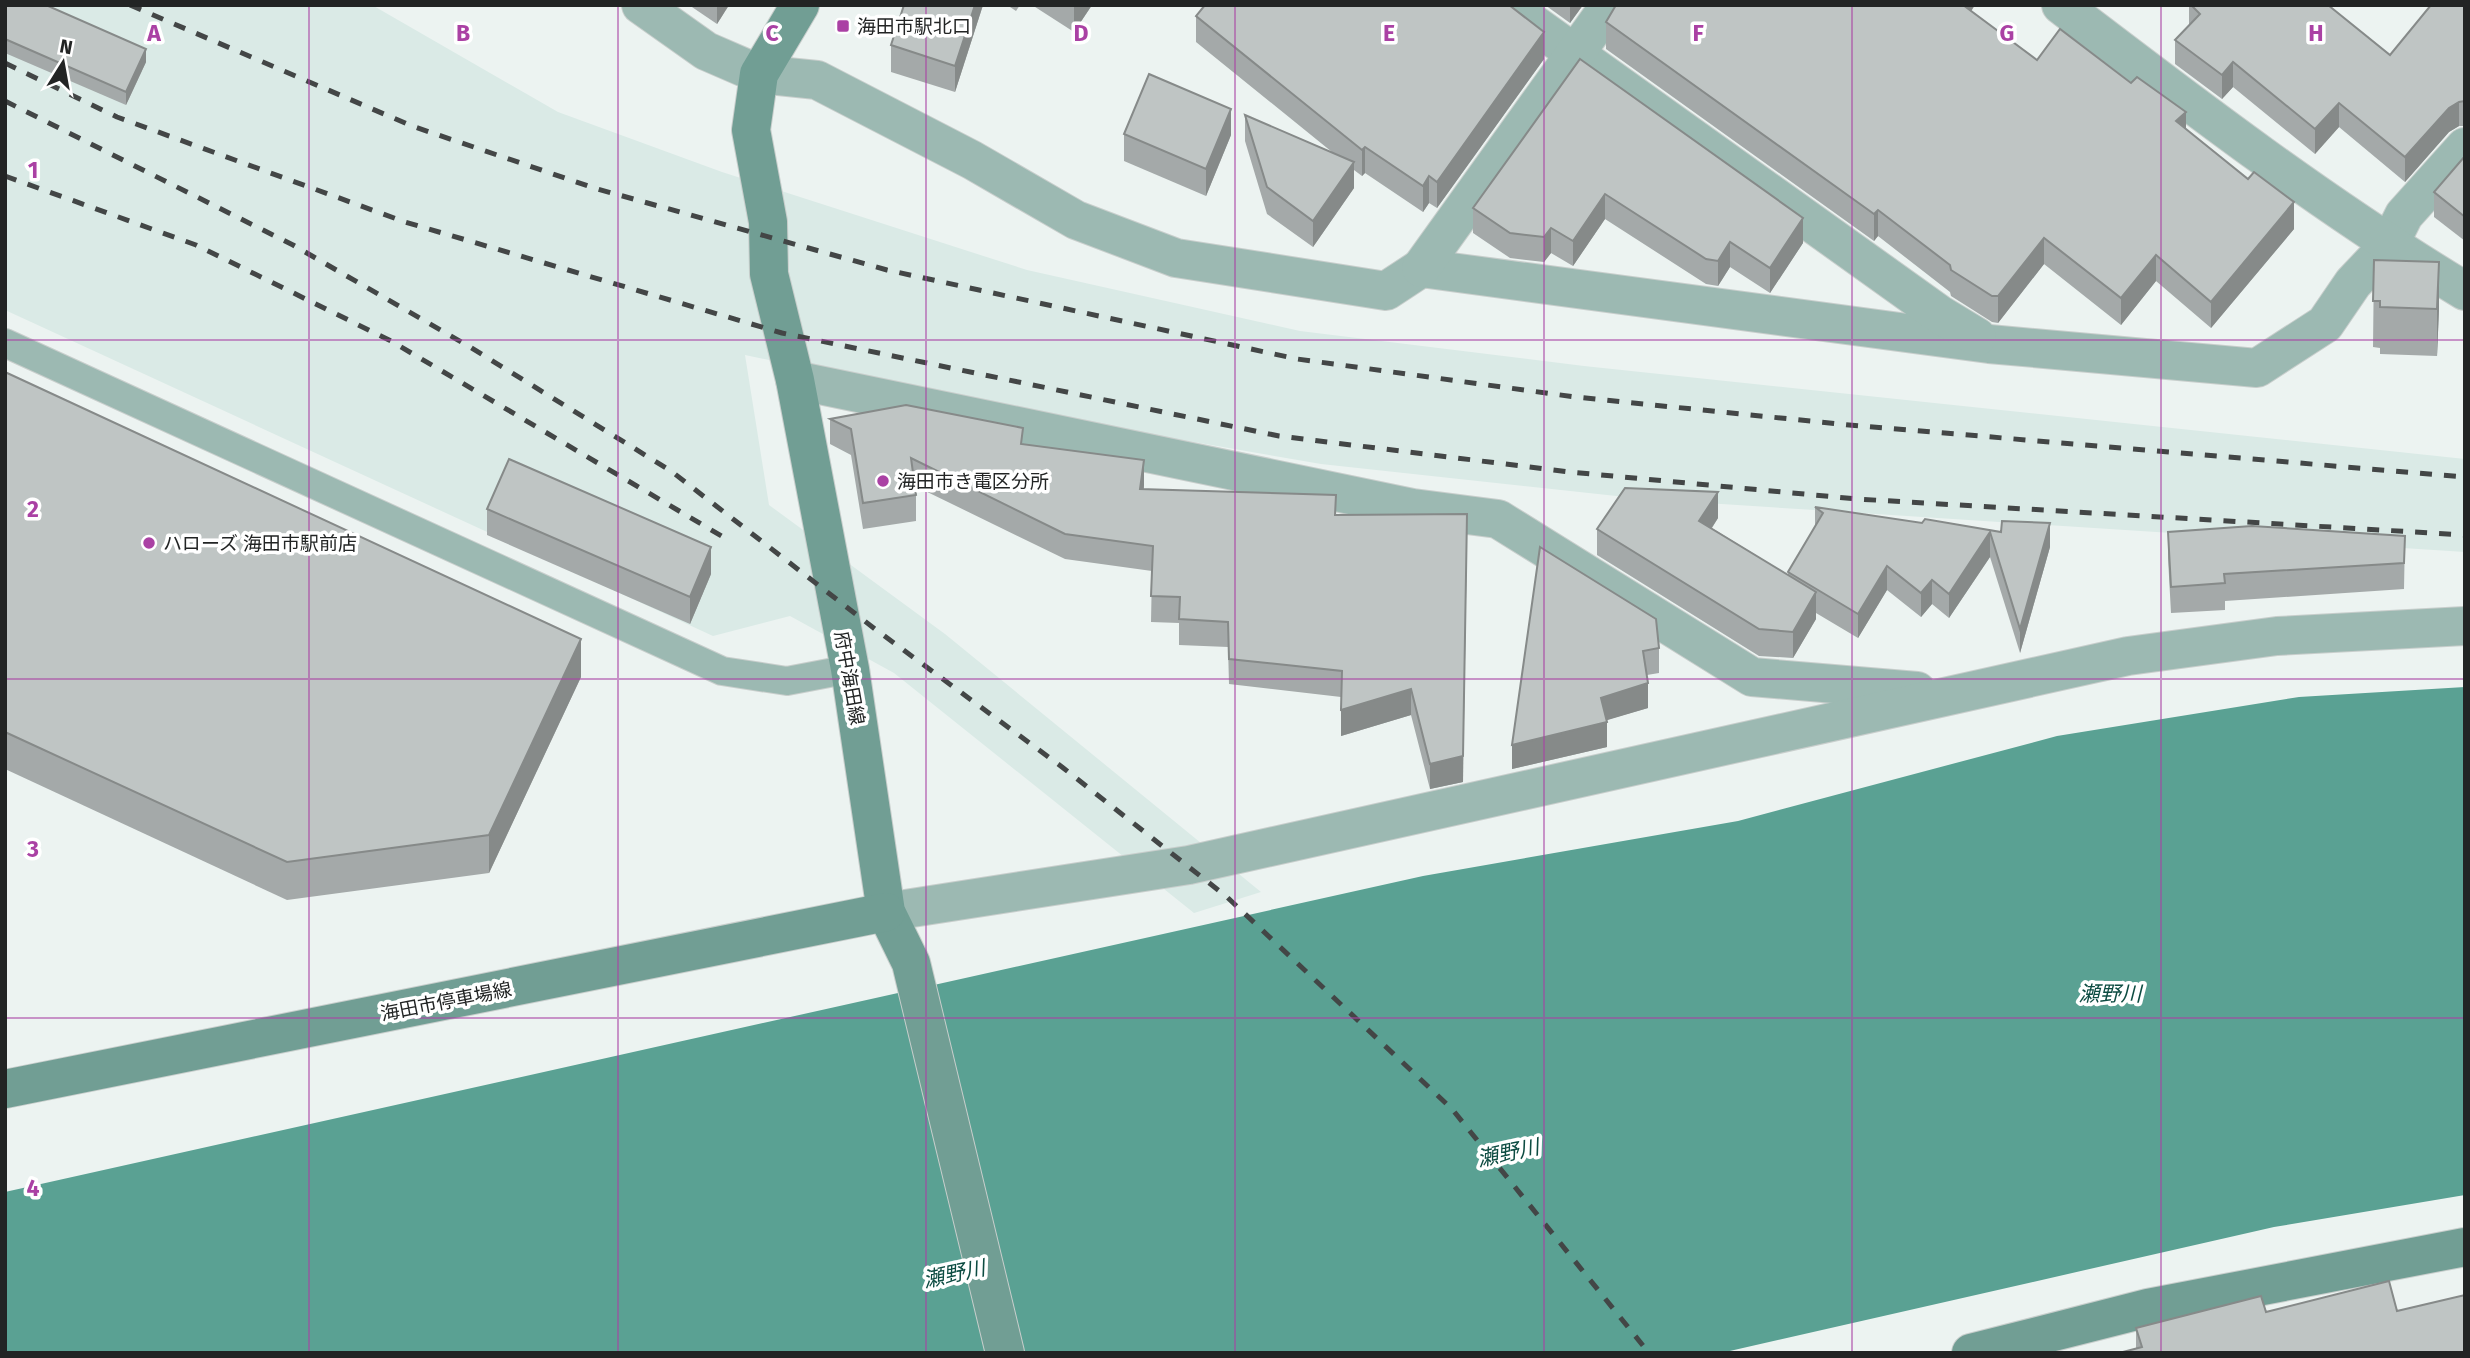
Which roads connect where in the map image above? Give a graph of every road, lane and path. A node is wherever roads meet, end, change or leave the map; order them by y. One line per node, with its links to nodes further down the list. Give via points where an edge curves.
1 (642, 5): 7 (street, via 706,51)
2 (800, 5): 7 (main road, 府中海田線)
3 (1507, 5): 6 (street)
4 (1610, 5): 6 (street)
5 (2061, 5): 9 (street)
6 (1574, 55): 10 (street); 13 (street)
7 (759, 74): 10 (street, via 817,80 1076,220 1175,258 1386,290); 14 (main road, 府中海田線, via 751,130 768,222 769,274)
8 (2465, 147): 9 (street, via 2404,215)
9 (2389, 245): 11 (street); 13 (street, via 2353,283 2325,324 2257,368)
10 (1422, 268): 13 (street)
11 (2465, 291)
12 (5, 343): 16 (lane, via 722,671 787,681)
13 (1989, 344)
14 (795, 380): 16 (main road, 府中海田線); 17 (street, via 1413,508 1497,519 1752,677)
15 (2465, 626): 17 (street, via 2277,636 2155,652)
16 (850, 669): 18 (main road, 府中海田線)
17 (1955, 695): 18 (street, via 1189,865)
18 (886, 912): 19 (main road, 海田市停車場線); 21 (main road, 府中海田線, via 911,963)
19 (5, 1090)
20 (2465, 1248): 22 (main road, via 2148,1308)
21 (1005, 1353)
22 (1971, 1353)

